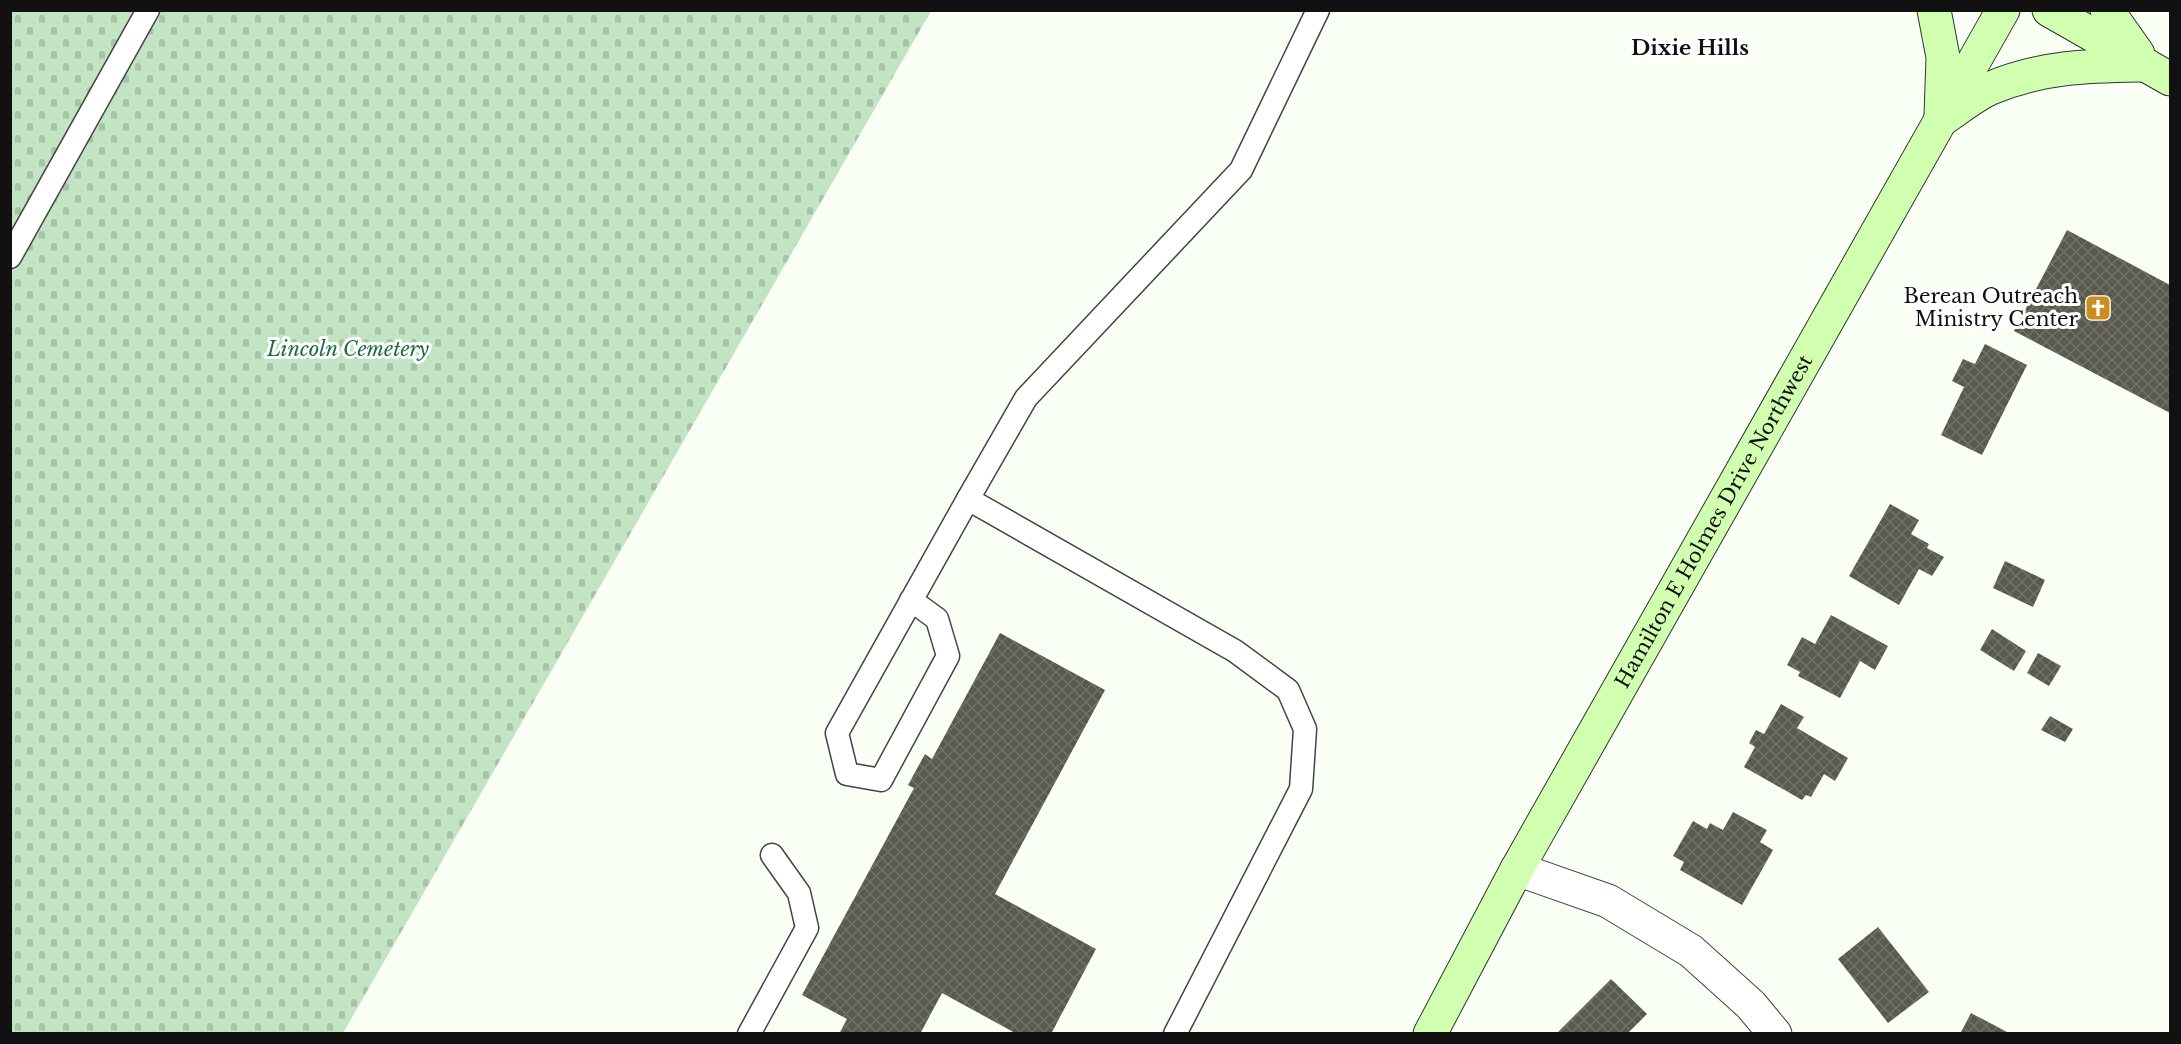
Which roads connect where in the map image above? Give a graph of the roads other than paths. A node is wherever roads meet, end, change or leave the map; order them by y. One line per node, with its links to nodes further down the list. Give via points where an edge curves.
1 (148, 10): 9 (lane)
2 (1318, 10): 10 (lane, via 1241,170 1026,398)
3 (1934, 10): 8 (main road, via 1943,57)
4 (2003, 10): 8 (main road, Hamilton E Holmes Drive Northwest)
5 (2049, 10): 7 (main road)
6 (2107, 10): 7 (main road)
7 (2158, 72): 8 (main road, via 2080,66 2024,76 1989,89)
8 (1941, 120): 13 (main road, Hamilton E Holmes Drive Northwest)
9 (10, 257)
10 (968, 499): 11 (lane); 15 (lane, via 1235,651 1288,690 1305,729 1301,789)
11 (912, 600): 11 (lane, via 837,734 847,774 881,780 948,656 937,619)
12 (772, 855): 14 (lane, via 799,893 807,928)
13 (1517, 869): 16 (main road, Hamilton E Holmes Drive Northwest); 17 (street, via 1608,901 1691,951 1752,1005)
14 (749, 1034)
15 (1175, 1034)
16 (1430, 1034)
17 (1775, 1034)

